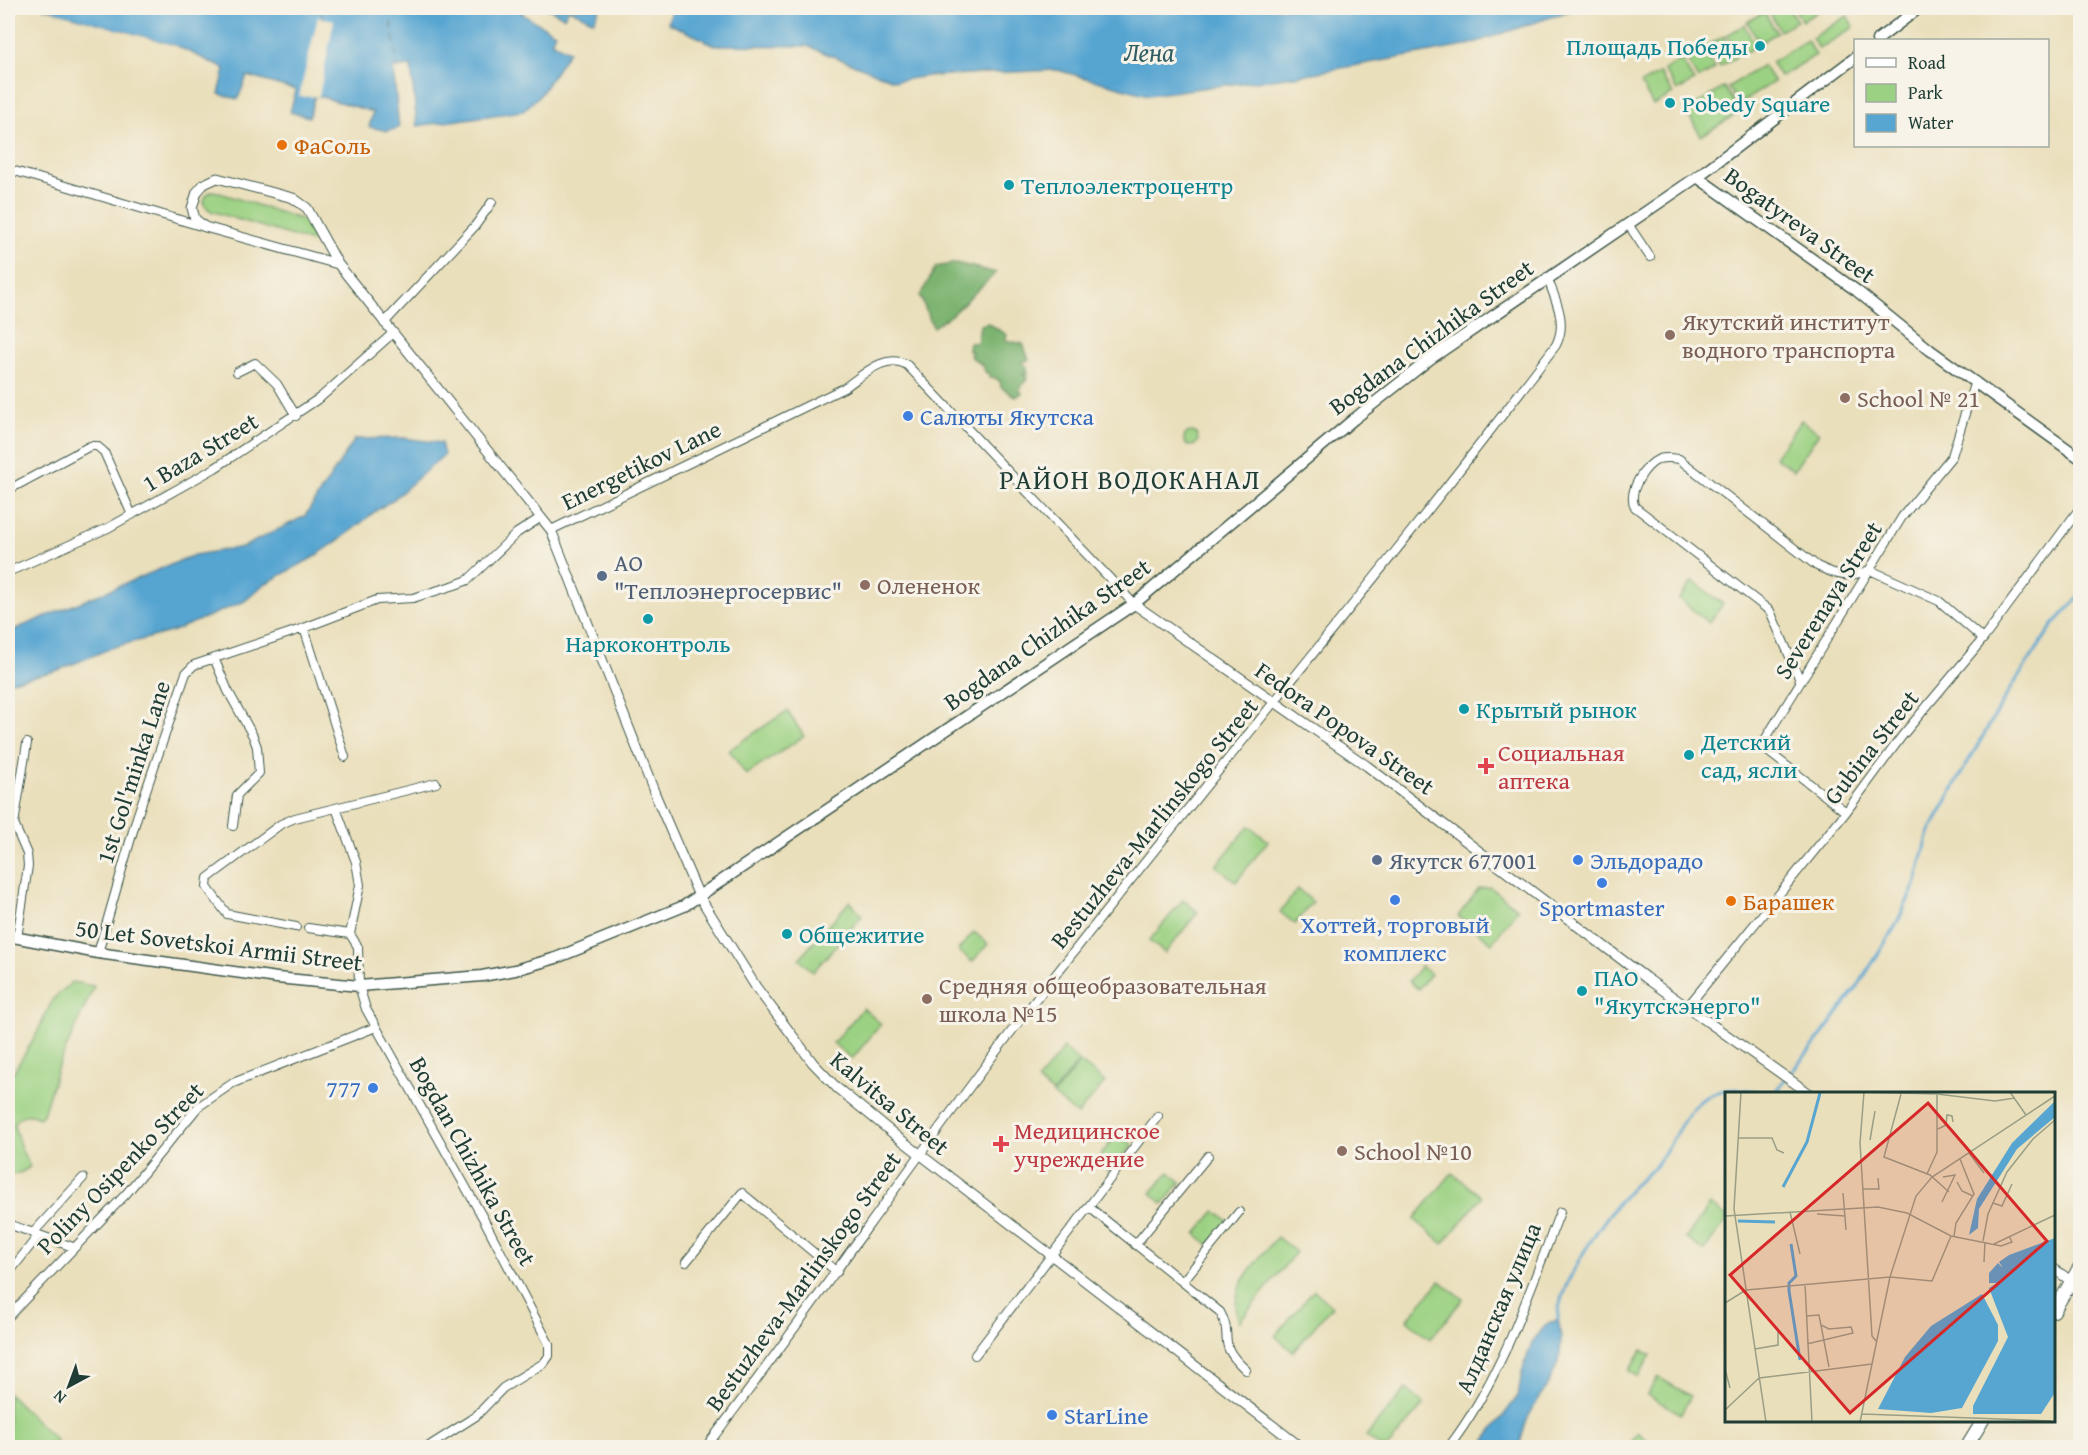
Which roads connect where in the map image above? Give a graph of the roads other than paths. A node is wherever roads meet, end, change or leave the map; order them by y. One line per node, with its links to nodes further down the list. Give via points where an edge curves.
1 (1919, 8): 2 (main road)
2 (1878, 39)
3 (1854, 59): 5 (main road, Bogdana Chizhika Street)
4 (8, 169): 8 (street)
5 (1697, 177): 7 (main road, Bogdana Chizhika Street); 16 (main road, Bogatyreva Street)
6 (492, 202): 12 (street, via 475,226)
7 (1628, 224): 9 (street); 11 (main road, Bogdana Chizhika Street)
8 (205, 227): 10 (street); 10 (street, Energetikov Lane, via 195,219 192,208 197,192 210,180 225,178 293,198 307,208)
9 (1650, 257)
10 (338, 264): 12 (street, Energetikov Lane)
11 (1547, 277): 26 (main road, Bogdana Chizhika Street, via 1392,387); 31 (street, Bestuzheva-Marlinskogo Street, via 1560,316 1561,335 1556,345)
12 (384, 322): 13 (street, Energetikov Lane)
13 (392, 334): 17 (street, 1 Baza Street); 22 (street, Energetikov Lane)
14 (891, 359): 23 (street, Energetikov Lane, via 844,388); 26 (street, Fedora Popova Street, via 907,365)
15 (237, 372): 17 (street, via 255,363 277,384)
16 (1975, 381): 18 (main road, Bogatyreva Street); 24 (street, Severenaya Street, via 1952,456 1902,517)
17 (296, 416): 21 (street, 1 Baza Street)
18 (2080, 458)
19 (8, 490): 21 (street, via 90,446 97,446 104,452)
20 (2080, 508): 28 (street, Gubina Street)
21 (132, 515): 25 (street, 1 Baza Street)
22 (540, 518): 23 (street, Energetikov Lane); 27 (street, 1st Gol'minka Lane, via 517,533 468,580 413,598 378,600)
23 (551, 530): 39 (street, Kalvitsa Street)
24 (1870, 570): 28 (street, via 1939,601); 30 (street, Severenaya Street); 30 (street, via 1850,576 1835,575 1817,566 1679,459 1660,459 1634,487 1631,499 1638,511 1770,611)
25 (8, 572)
26 (1134, 604): 31 (street, Fedora Popova Street); 39 (main road, Bogdana Chizhika Street)
27 (304, 628): 29 (street, 1st Gol'minka Lane); 33 (street)
28 (1983, 639): 36 (street, Gubina Street, via 1902,736)
29 (214, 658): 37 (street, via 257,747 259,773 237,795); 44 (street, 1st Gol'minka Lane, via 194,665 186,673)
30 (1800, 680): 36 (street, Severenaya Street, via 1761,746)
31 (1276, 702): 46 (street, Fedora Popova Street, via 1421,805); 50 (street, Bestuzheva-Marlinskogo Street, via 1025,1014)
32 (27, 743): 38 (street)
33 (345, 757)
34 (436, 783): 35 (street)
35 (336, 808): 40 (street, via 281,824 208,878 207,887 226,914); 42 (street, via 356,862 360,885)
36 (1846, 812): 46 (street, Gubina Street)
37 (233, 826)
38 (11, 828): 43 (street, via 27,854 28,866)
39 (699, 896): 45 (main road, 50 Let Sovetskoi Armii Street, via 684,906 515,970); 50 (street, Kalvitsa Street, via 756,987 813,1063 837,1088)
40 (296, 927)
41 (308, 928): 42 (street)
42 (350, 934): 45 (street, Bogdan Chizhika Street, via 358,947)
43 (12, 937): 44 (main road, 50 Let Sovetskoi Armii Street)
44 (98, 953): 45 (main road, 50 Let Sovetskoi Armii Street)
45 (360, 986): 47 (street, Bogdan Chizhika Street)
46 (1688, 1006): 48 (street, Fedora Popova Street)
47 (376, 1027): 59 (street, Poliny Osipenko Street, via 233,1083 213,1095 198,1107 126,1194); 73 (street, Bogdan Chizhika Street, via 549,1344 549,1356 544,1363 503,1388 476,1416)
48 (1807, 1092)
49 (1158, 1116): 53 (street)
50 (919, 1154): 60 (street, Kalvitsa Street); 64 (street, Bestuzheva-Marlinskogo Street)
51 (1208, 1156): 58 (street)
52 (83, 1179): 57 (street)
53 (1089, 1207): 58 (street); 60 (street)
54 (1239, 1212): 66 (street)
55 (1560, 1212): 76 (street, Алданская улица, via 1497,1371 1483,1399)
56 (8, 1224): 57 (street)
57 (36, 1235): 59 (street); 65 (street)
58 (1135, 1245): 66 (street)
59 (73, 1247): 69 (street, Poliny Osipenko Street)
60 (1051, 1256): 70 (street); 75 (street, Kalvitsa Street)
61 (686, 1262): 64 (street, via 742,1193)
62 (2080, 1266): 67 (main road)
63 (2055, 1270): 67 (street)
64 (837, 1272): 74 (street, Bestuzheva-Marlinskogo Street)
65 (8, 1274)
66 (1183, 1281): 71 (street, via 1220,1312 1227,1350)
67 (2076, 1284): 68 (main road)
68 (2055, 1310)
69 (8, 1317)
70 (975, 1355)
71 (1246, 1370)
72 (1982, 1422): 77 (main road)
73 (426, 1448)
74 (705, 1448)
75 (1302, 1448)
76 (1448, 1448)
77 (1966, 1448)

